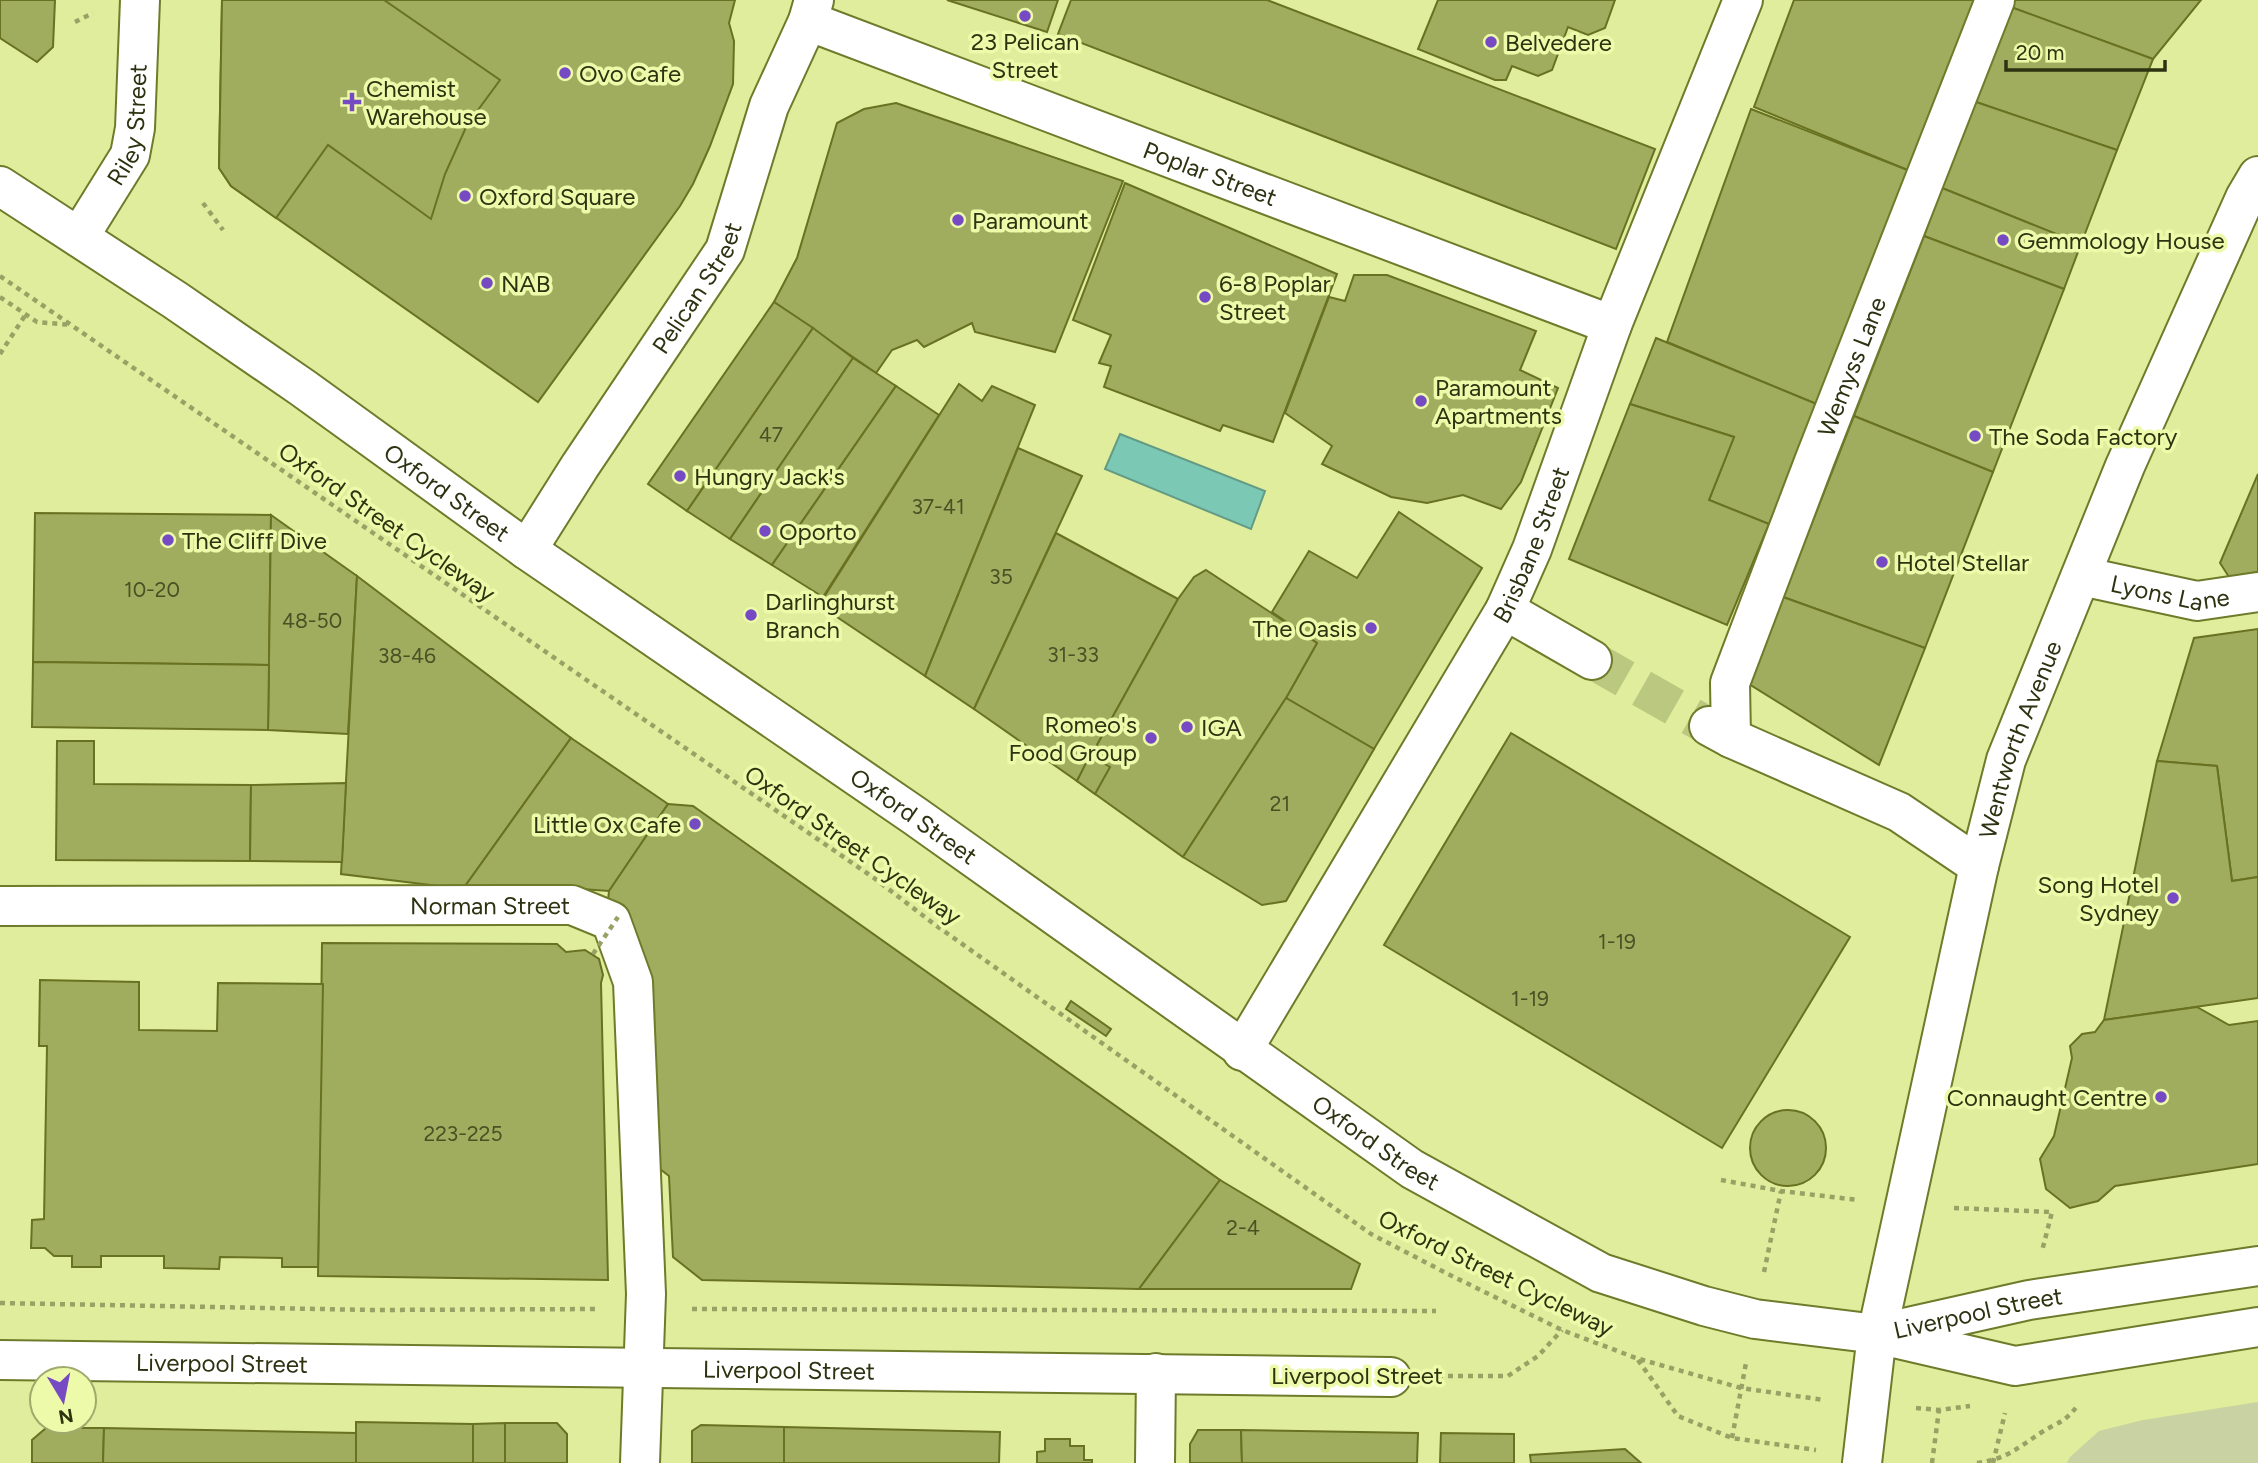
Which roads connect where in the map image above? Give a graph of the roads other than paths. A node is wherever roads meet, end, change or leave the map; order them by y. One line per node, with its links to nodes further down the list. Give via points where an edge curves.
1 (140, 0): 7 (street, Riley Street, via 130,155)
2 (1743, 0): 8 (street, Brisbane Street)
3 (1995, 0): 14 (street, Wemyss Lane, via 1730,683 1719,732 1899,812)
4 (811, 10): 8 (street, Poplar Street); 9 (street, Pelican Street, via 769,106 725,250)
5 (2258, 176): 10 (street, Wentworth Avenue, via 2159,389)
6 (0, 186): 7 (street, Oxford Street)
7 (79, 237): 9 (street, Oxford Street, via 303,388)
8 (1612, 325): 12 (street, Brisbane Street, via 1532,549)
9 (527, 550): 16 (street, Oxford Street, via 926,824)
10 (2081, 576): 11 (street, Lyons Lane, via 2197,601); 14 (street, Wentworth Avenue, via 2006,760)
11 (2258, 592)
12 (1505, 610): 13 (street); 16 (street, Brisbane Street)
13 (1592, 660)
14 (1979, 866): 19 (street, Wentworth Avenue)
15 (0, 906): 21 (street, Norman Street, via 572,905 611,921 632,982 645,1309)
16 (1242, 1051): 19 (street, Oxford Street, via 1412,1169 1601,1273 1755,1319)
17 (2258, 1266): 19 (street, Liverpool Street, via 2029,1300)
18 (2258, 1327): 19 (street, Liverpool Street, via 2015,1366)
19 (1877, 1334): 26 (street, Wentworth Avenue)
20 (0, 1360): 21 (street, Liverpool Street)
21 (643, 1367): 22 (street, Liverpool Street); 24 (street, Norman Street)
22 (1156, 1373): 23 (street, Liverpool Street); 25 (street)
23 (1391, 1377)
24 (640, 1463)
25 (1155, 1463)
26 (1862, 1463)

